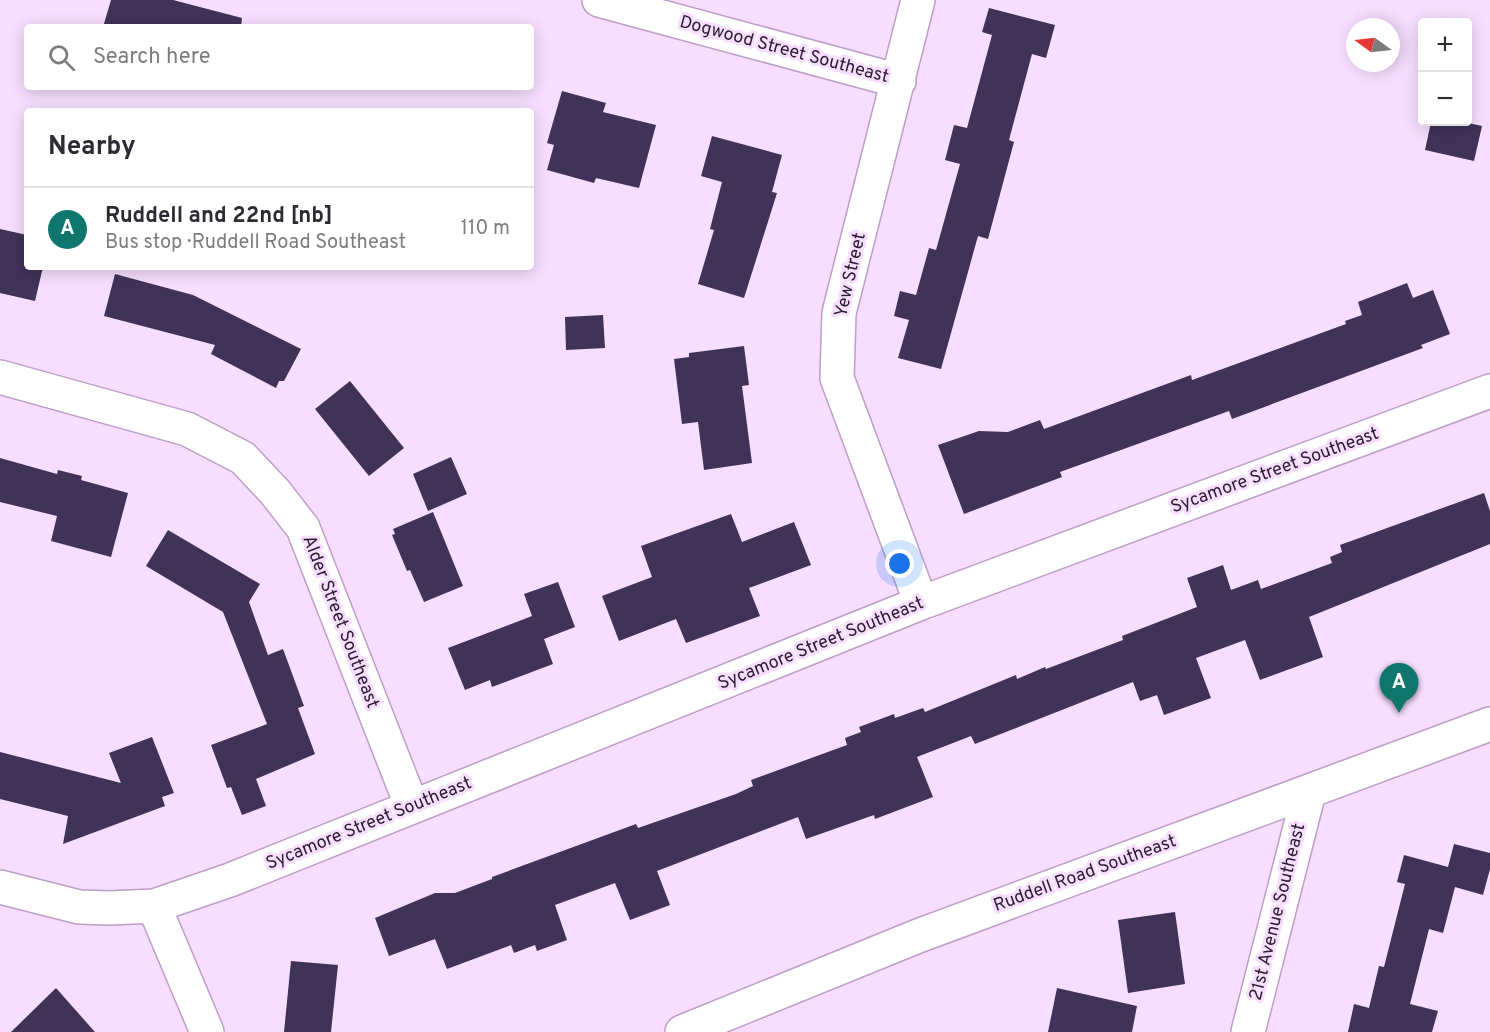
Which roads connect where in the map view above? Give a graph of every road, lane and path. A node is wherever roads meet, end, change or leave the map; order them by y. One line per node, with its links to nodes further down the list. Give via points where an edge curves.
1 (599, 0): 3 (street, Dogwood Street Southeast)
2 (918, 0): 3 (street, Yew Street)
3 (899, 81): 6 (street, Yew Street, via 839,314 837,378)
4 (0, 377): 9 (street, Alder Street Southeast, via 187,429 243,458 303,528)
5 (1490, 391): 6 (street, Sycamore Street Southeast)
6 (921, 603): 9 (street, Sycamore Street Southeast)
7 (1490, 724): 8 (street, Ruddell Road Southeast)
8 (1309, 792): 13 (street, Ruddell Road Southeast, via 918,936); 14 (street, 21st Avenue Southeast)
9 (412, 807): 11 (street, Sycamore Street Southeast)
10 (0, 887): 11 (street, Sycamore Street Southeast, via 79,908)
11 (154, 906): 12 (street)
12 (207, 1032)
13 (682, 1032)
14 (1248, 1032)

